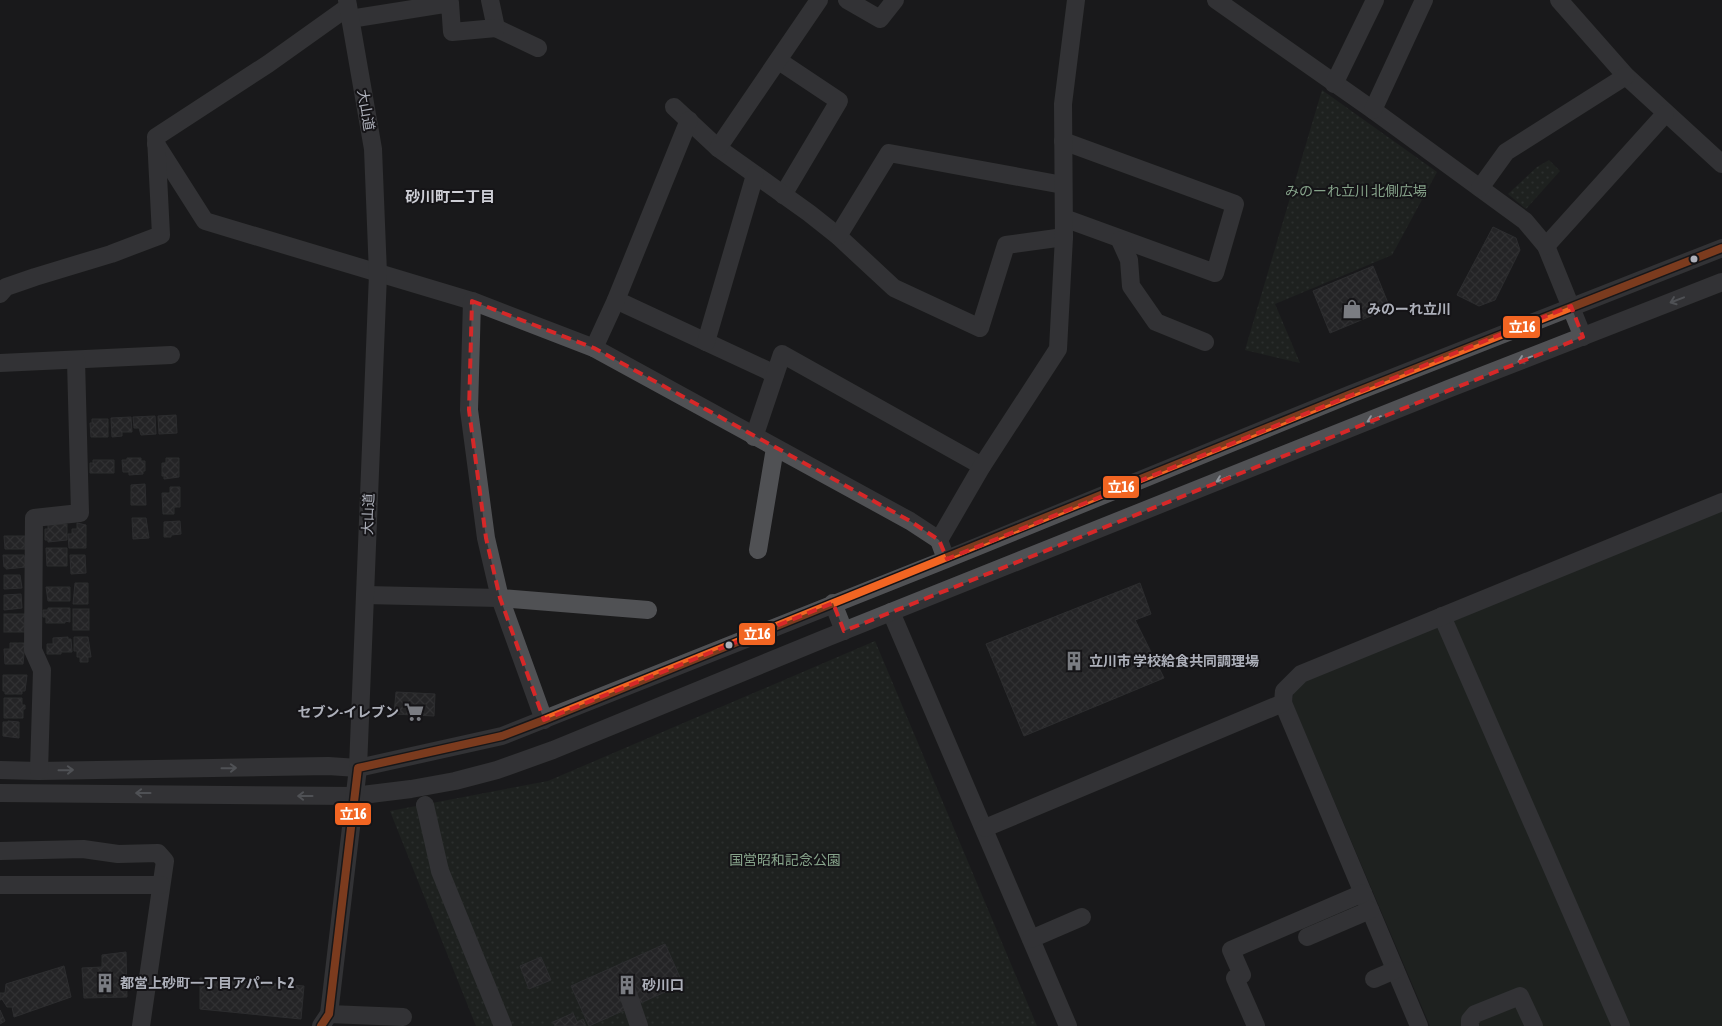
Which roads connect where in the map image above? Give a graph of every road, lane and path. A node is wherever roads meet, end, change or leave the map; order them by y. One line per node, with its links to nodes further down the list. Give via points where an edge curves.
1 (490, 0): 12 (street)
2 (819, 0): 14 (street)
3 (847, 0): 4 (street, via 880,19)
4 (895, 0)
5 (1076, 0): 21 (street, via 1063,104)
6 (1216, 0): 10 (street)
7 (1375, 0): 16 (street)
8 (1424, 0): 18 (street)
9 (1559, 0): 15 (street)
10 (1238, 8): 16 (street)
11 (349, 9): 12 (street, via 450,3 452,32); 22 (street, via 156,137); 35 (street, 大山道, via 373,149)
12 (496, 28): 13 (street)
13 (538, 48)
14 (779, 61): 23 (street); 28 (street, via 839,101)
15 (1626, 76): 19 (street); 27 (street, via 1506,152)
16 (1334, 84): 18 (street)
17 (674, 107): 20 (street)
18 (1373, 110): 27 (street)
19 (1665, 114): 24 (street); 33 (street)
20 (688, 120): 23 (street); 38 (street)
21 (1063, 141): 26 (street); 32 (street, via 1235,204 1215,273)
22 (156, 144): 35 (street, via 204,221); 37 (street, via 162,235 20,282)
23 (718, 148): 25 (street)
24 (1722, 164)
25 (755, 175): 28 (street); 42 (street)
26 (1063, 185): 29 (street); 30 (street, via 890,153)
27 (1480, 188): 33 (street, via 1525,221)
28 (783, 195): 30 (street)
29 (1064, 218): 31 (street); 32 (street)
30 (838, 236): 31 (street, via 894,288 980,328 1006,245)
31 (1064, 237): 51 (street, via 1058,349)
32 (1120, 240): 43 (street, via 1129,260 1131,286 1156,322)
33 (1546, 246): 40 (street)
34 (1722, 248): 40 (street)
35 (378, 274): 39 (street); 56 (street, 大山道)
36 (1722, 282): 41 (street, one-way to 41)
37 (0, 294)
38 (616, 300): 42 (street); 44 (street)
39 (472, 301): 44 (street); 57 (street, via 469,410 486,538)
40 (1572, 306): 41 (street); 55 (street)
41 (1583, 337): 60 (street, one-way to 60)
42 (706, 342): 48 (street)
43 (1206, 342)
44 (594, 348): 49 (street)
45 (171, 355): 46 (street)
46 (76, 360): 47 (street); 67 (street, via 80,513 34,518 33,650 42,670)
47 (0, 363)
48 (775, 374): 49 (street); 51 (street, via 782,354)
49 (754, 437): 50 (street)
50 (776, 448): 53 (street); 54 (street)
51 (982, 466): 53 (street)
52 (1722, 502): 61 (street)
53 (939, 540): 55 (street)
54 (758, 550)
55 (946, 559): 58 (street)
56 (365, 595): 57 (street); 65 (street, 大山道)
57 (500, 598): 59 (street); 64 (street)
58 (833, 603): 62 (street); 64 (street)
59 (648, 610)
60 (891, 612): 62 (street); 71 (street)
61 (1442, 616): 63 (street, via 1301,674 1284,691); 93 (street)
62 (844, 631): 69 (street, via 497,770 411,789)
63 (1283, 703): 71 (street); 75 (street)
64 (544, 720): 65 (street, via 502,736)
65 (358, 768): 67 (street, one-way to 65); 69 (street, 大山道)
66 (0, 770): 67 (street)
67 (39, 771)
68 (0, 793): 69 (street, one-way to 68)
69 (354, 796): 84 (street, 大山道)
70 (425, 805): 86 (street, via 440,870)
71 (984, 828): 79 (street)
72 (0, 851): 73 (street, via 83,849 118,854 158,853 165,861)
73 (161, 884): 74 (street); 85 (street)
74 (0, 885)
75 (1363, 893): 76 (street); 89 (street, via 1231,950 1242,976 1235,978)
76 (1370, 910): 78 (street); 80 (street)
77 (1082, 917): 79 (street)
78 (1316, 938)
79 (1031, 939): 88 (street)
80 (1395, 970): 81 (street); 90 (street)
81 (1374, 979)
82 (626, 988): 87 (street)
83 (403, 1017): 84 (street)
84 (325, 1020)
85 (141, 1026)
86 (503, 1026)
87 (639, 1026)
88 (1068, 1026)
89 (1256, 1026)
90 (1419, 1026)
91 (1470, 1026): 92 (street, via 1474,1014 1520,996)
92 (1534, 1026)
93 (1621, 1026)

